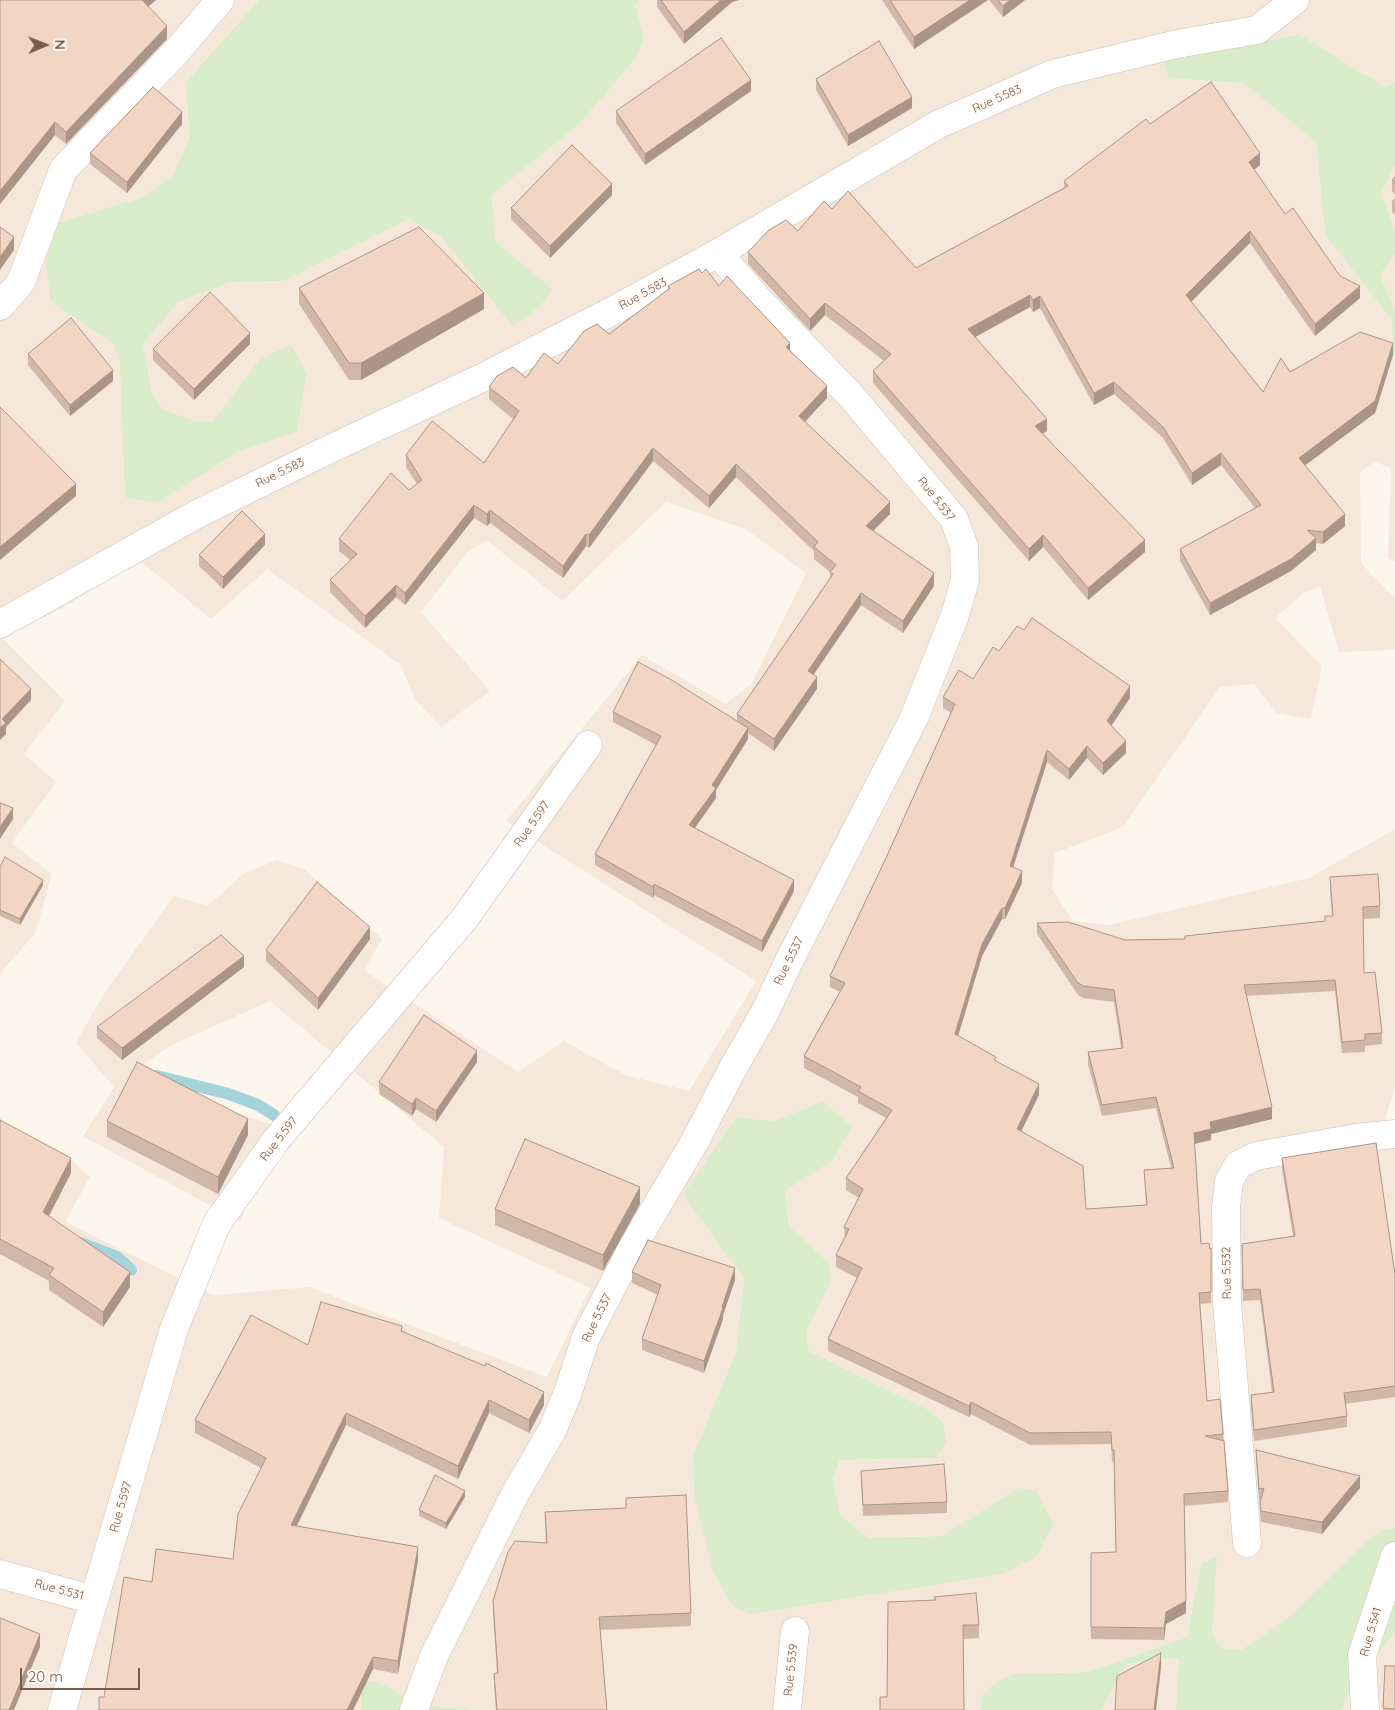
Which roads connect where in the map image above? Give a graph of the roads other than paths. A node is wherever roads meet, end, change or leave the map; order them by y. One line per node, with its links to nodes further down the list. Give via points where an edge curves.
1 (220, 0): 4 (street, via 177,51 62,170 21,282)
2 (1295, 0): 3 (street, Rue 5.583, via 1257,30 1177,44 1053,74 939,124)
3 (718, 253): 5 (street, Rue 5.583, via 484,377 199,513); 14 (street, Rue 5.537, via 852,397 954,519 964,546 965,580 956,615 914,718 764,1014 636,1241 586,1337 552,1431 516,1492 439,1648)
4 (0, 306)
5 (0, 624)
6 (588, 745): 11 (street, Rue 5.597, via 465,918 277,1139 217,1223 174,1329)
7 (1395, 1134): 8 (street, Rue 5.532, via 1256,1156 1238,1165 1229,1181 1226,1207 1227,1303)
8 (1247, 1543)
9 (1395, 1556): 16 (street, Rue 5.541, via 1362,1655)
10 (0, 1574): 11 (street, Rue 5.531)
11 (94, 1600): 13 (street, Rue 5.531)
12 (795, 1631): 15 (street, Rue 5.539)
13 (62, 1710)
14 (414, 1710)
15 (787, 1710)
16 (1365, 1710)

